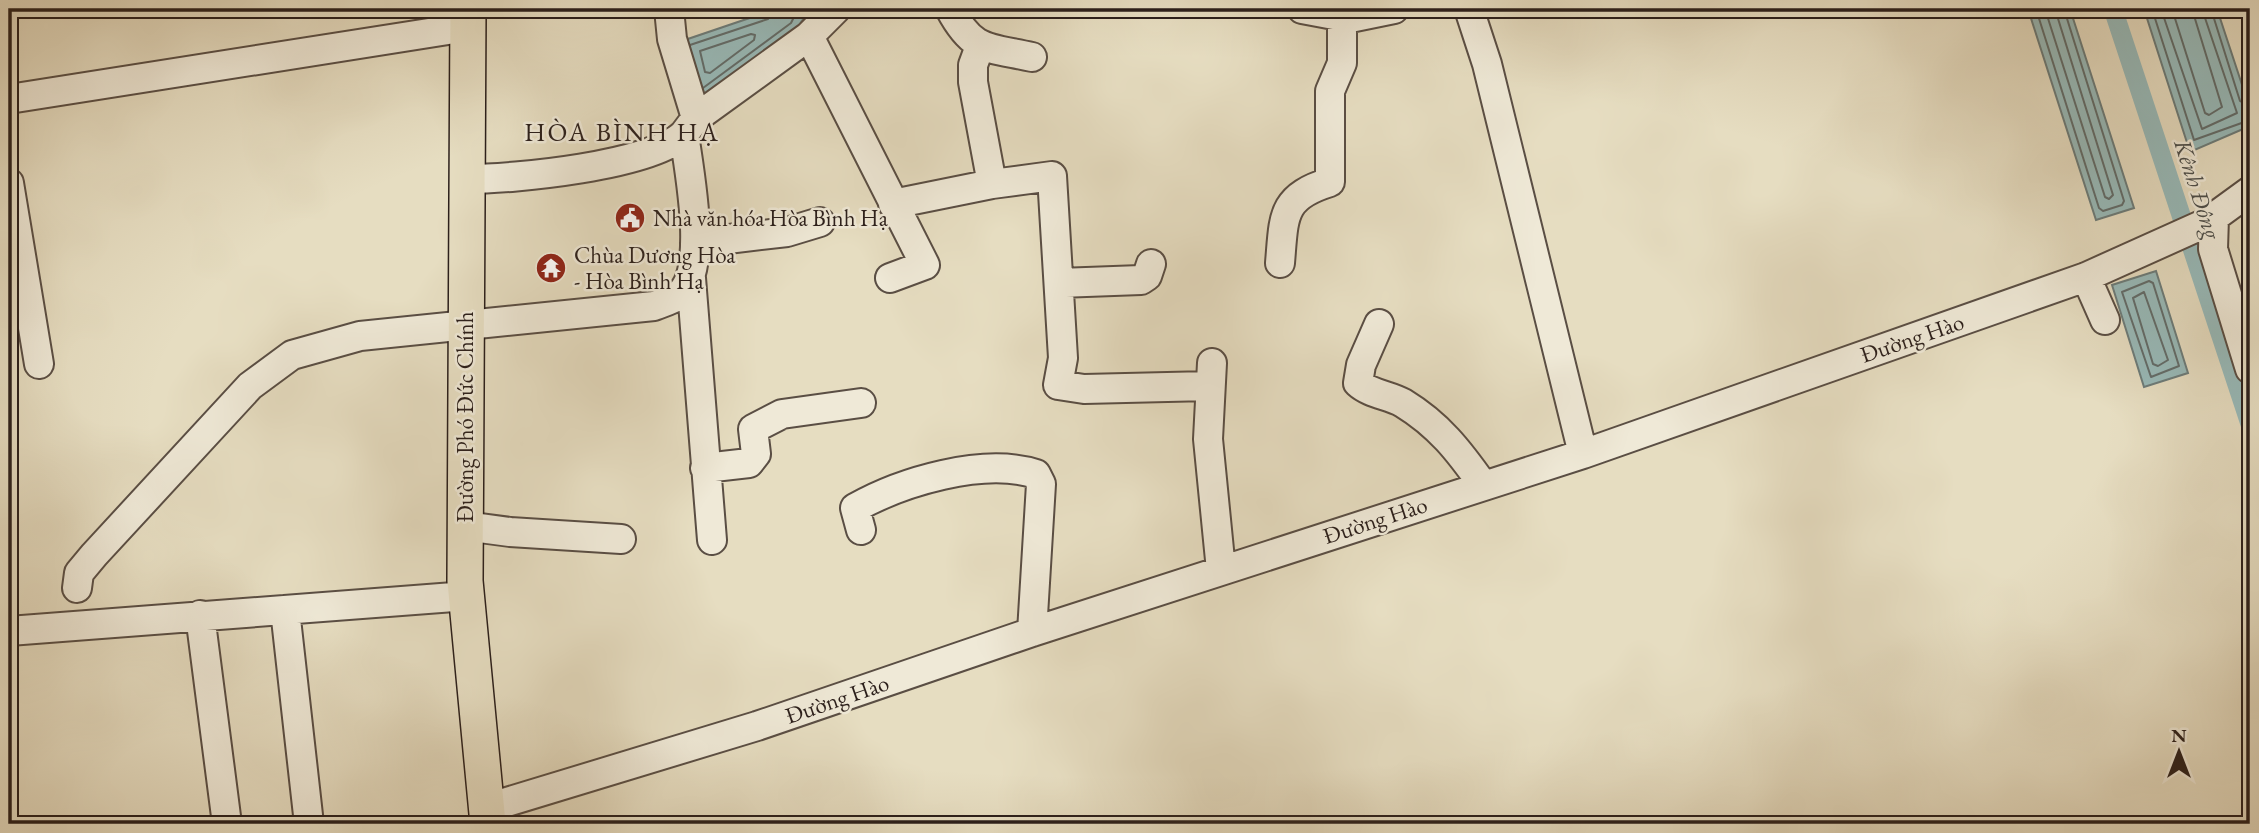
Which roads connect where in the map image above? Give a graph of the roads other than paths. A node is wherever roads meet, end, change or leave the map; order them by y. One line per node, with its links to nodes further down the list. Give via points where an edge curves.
1 (669, 9): 13 (street)
2 (950, 9): 10 (street, via 969,38)
3 (1303, 9): 7 (street)
4 (1394, 9): 7 (street)
5 (1469, 9): 34 (street, via 1487,64)
6 (833, 10): 9 (street)
7 (1342, 16): 22 (street, via 1342,64 1330,91 1330,182 1297,195 1287,210)
8 (468, 18): 12 (street, via 379,38); 14 (main road, Đường Phó Đức Chính)
9 (809, 36): 13 (street); 18 (street)
10 (980, 46): 11 (street); 16 (street, via 973,82)
11 (1032, 57)
12 (9, 99)
13 (690, 126): 14 (street, via 674,144 599,164 541,176); 21 (street)
14 (467, 178): 30 (main road, Đường Phó Đức Chính)
15 (9, 183): 31 (street)
16 (992, 184): 18 (street); 27 (street, via 1052,176)
17 (2250, 191): 19 (street, Đường Hào)
18 (893, 204): 26 (street, via 925,265)
19 (2210, 220): 24 (street, Đường Hào); 32 (street, via 2213,249)
20 (820, 222): 21 (street, via 787,232)
21 (695, 243): 25 (street)
22 (1280, 262)
23 (1152, 264): 27 (street, via 1141,280)
24 (2086, 277): 28 (street); 34 (street, Đường Hào)
25 (691, 278): 30 (street, via 679,295 654,306); 35 (street)
26 (890, 278)
27 (1059, 283): 41 (street, via 1063,358 1058,385 1084,389 1210,375 1211,484)
28 (2105, 320)
29 (1379, 324): 36 (street, via 1358,383 1401,402 1436,425)
30 (465, 326): 37 (main road, Đường Phó Đức Chính); 42 (street, via 346,338 275,364 94,555 79,573)
31 (39, 364)
32 (2250, 369)
33 (861, 403): 35 (street, via 782,414 753,429 757,454 750,463)
34 (1583, 454): 36 (street, Đường Hào)
35 (705, 468): 40 (street)
36 (1483, 485): 41 (street, Đường Hào)
37 (465, 526): 39 (street); 43 (main road, Đường Phó Đức Chính)
38 (861, 530): 47 (street, via 855,508 904,485 988,469 1036,474 1041,484)
39 (621, 538)
40 (712, 540)
41 (1220, 569): 47 (street, Đường Hào)
42 (77, 588)
43 (467, 596): 44 (street); 48 (main road, Đường Phó Đức Chính)
44 (285, 610): 45 (street); 50 (street)
45 (200, 615): 46 (street); 49 (street)
46 (9, 631)
47 (1032, 632): 48 (street, Đường Hào)
48 (486, 817)
49 (227, 824)
50 (309, 824)

